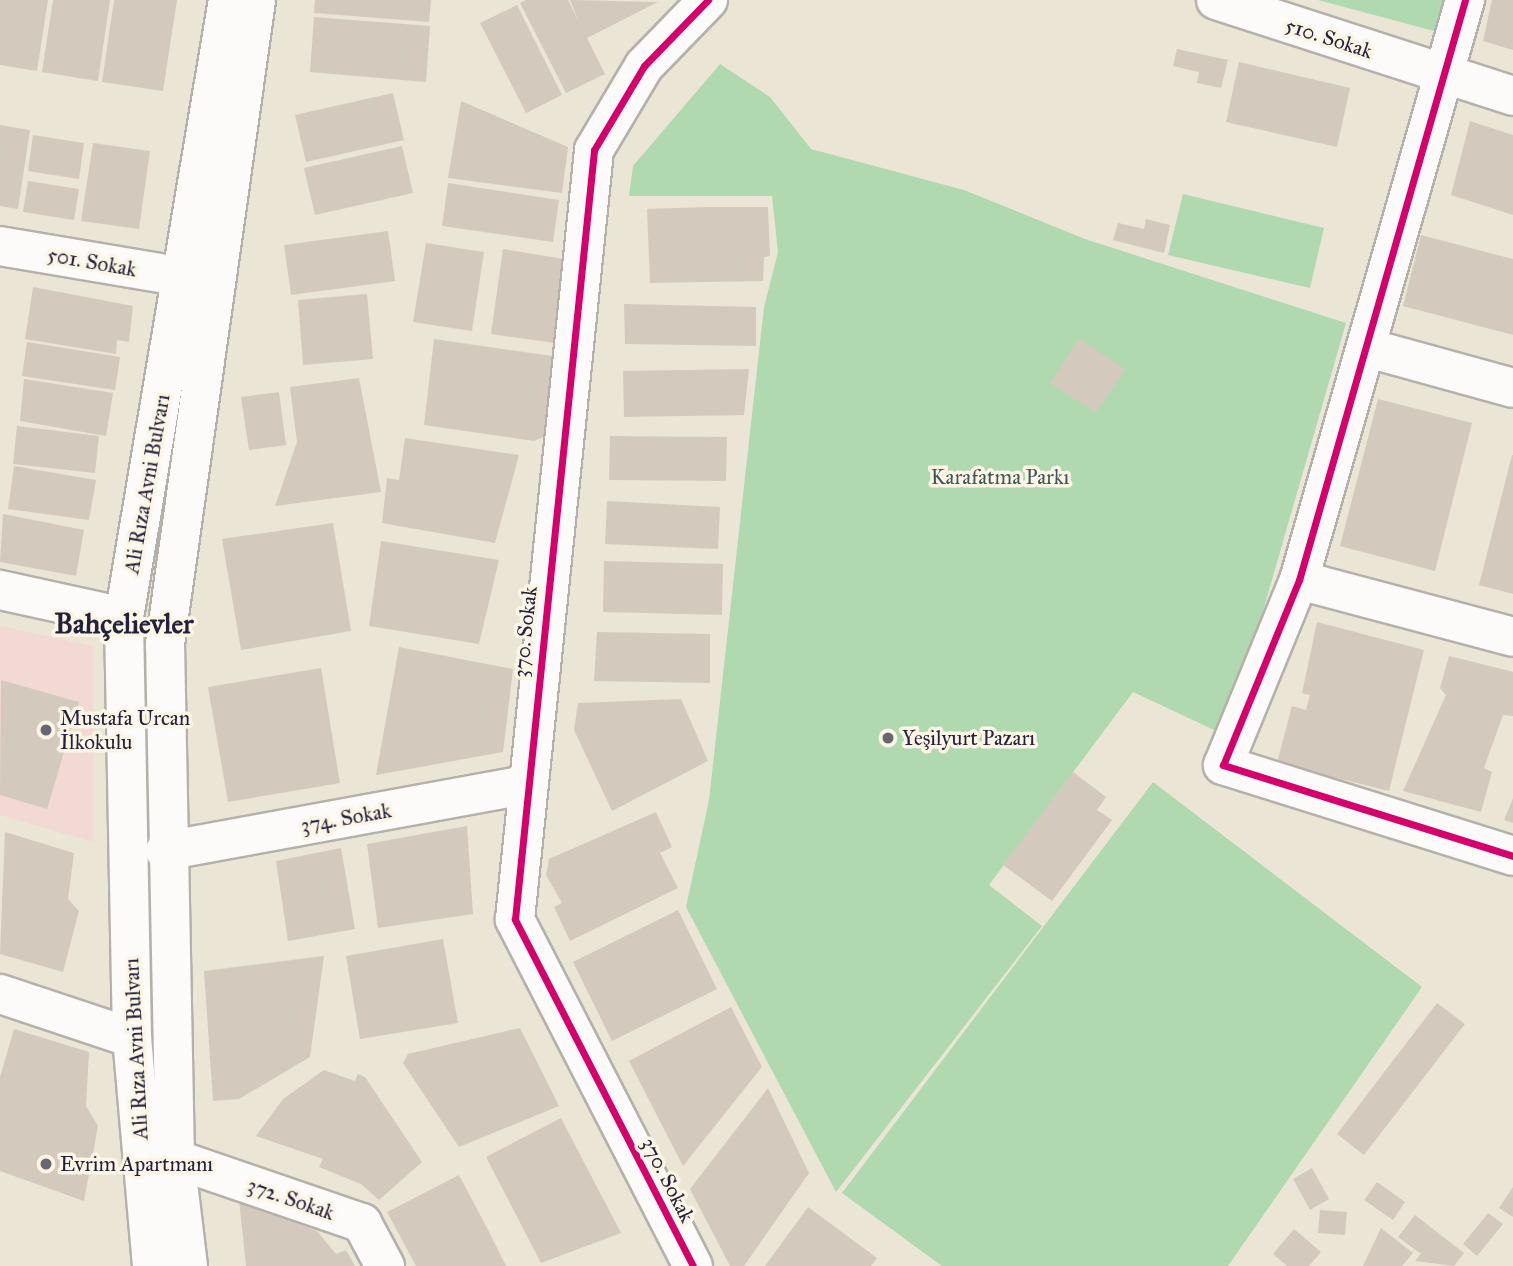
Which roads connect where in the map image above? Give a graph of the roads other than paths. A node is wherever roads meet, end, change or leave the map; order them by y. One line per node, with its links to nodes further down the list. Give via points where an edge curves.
1 (228, 0): 9 (street, Ali Rıza Avni Bulvarı)
2 (256, 0): 17 (street, Ali Rıza Avni Bulvarı, via 165,644)
3 (708, 0): 16 (street, 370. Sokak, via 644,66 594,150)
4 (1216, 0): 6 (street, 510. Sokak)
5 (1465, 0): 6 (street)
6 (1442, 75): 7 (street, 510. Sokak); 10 (street)
7 (1513, 96)
8 (0, 246): 9 (street, 501. Sokak)
9 (184, 277): 14 (street, Ali Rıza Avni Bulvarı)
10 (1368, 348): 11 (street); 12 (street)
11 (1513, 388)
12 (1299, 580): 15 (street); 18 (street, via 1223,765)
13 (0, 590): 14 (street)
14 (124, 617): 20 (street, Ali Rıza Avni Bulvarı)
15 (1513, 637)
16 (526, 785): 17 (street, 374. Sokak); 25 (street, 370. Sokak, via 515,919)
17 (165, 852): 21 (street, Ali Rıza Avni Bulvarı)
18 (1513, 856)
19 (0, 994): 20 (street)
20 (132, 1038): 22 (street, Ali Rıza Avni Bulvarı)
21 (175, 1159): 23 (street, Ali Rıza Avni Bulvarı); 24 (street, 372. Sokak, via 362,1223)
22 (152, 1266)
23 (188, 1266)
24 (385, 1266)
25 (693, 1266)

